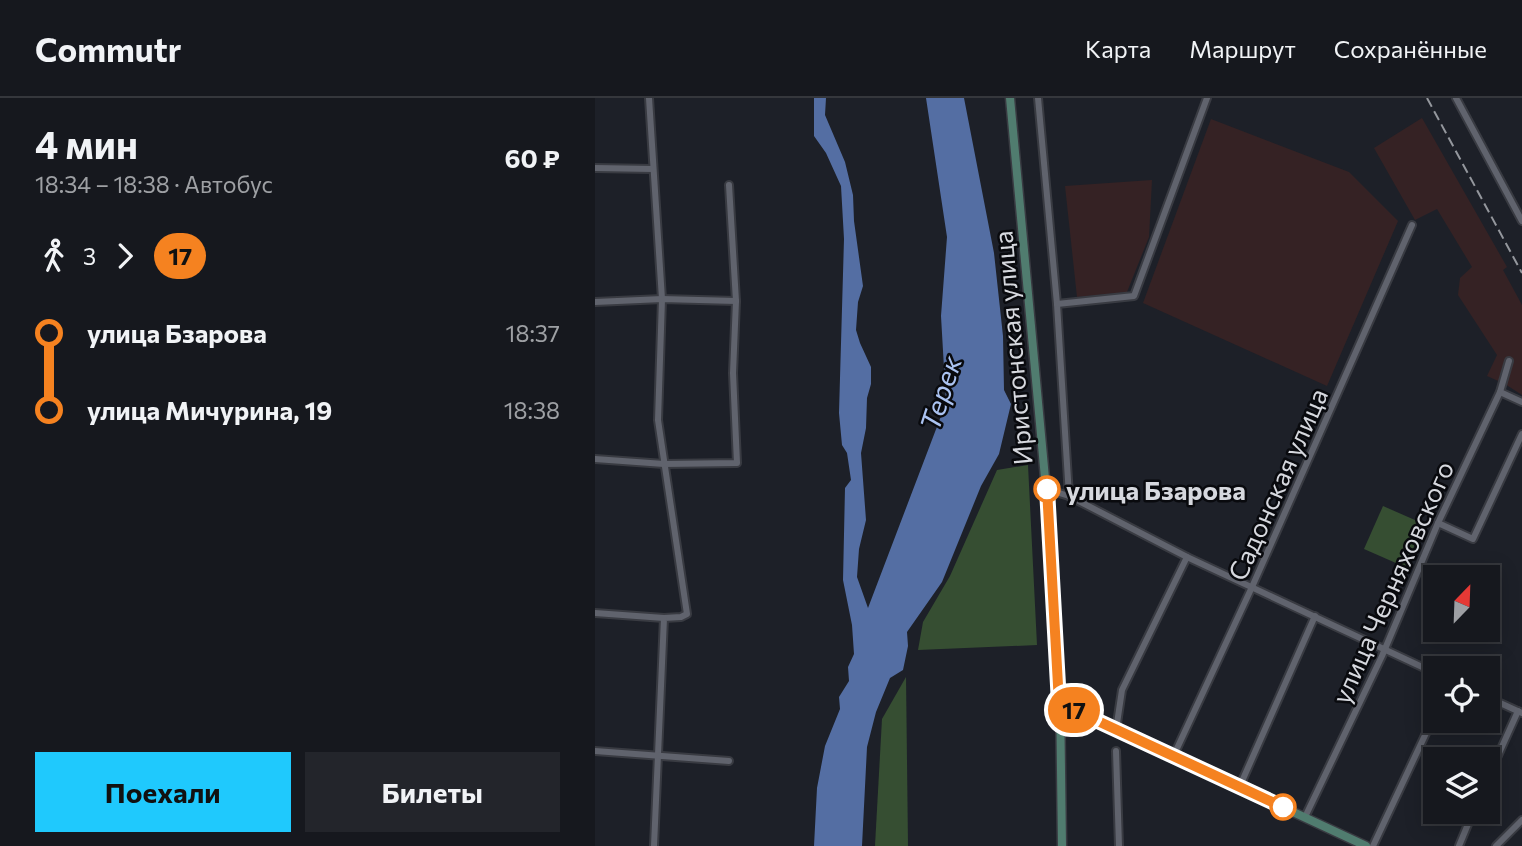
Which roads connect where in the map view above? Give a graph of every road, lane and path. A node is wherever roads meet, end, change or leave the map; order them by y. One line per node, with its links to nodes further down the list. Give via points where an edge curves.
1 (649, 98): 7 (street)
2 (1010, 98): 21 (main road, Иристонская улица)
3 (1038, 98): 14 (street)
4 (1206, 98): 14 (street, via 1134,296)
5 (1456, 98): 9 (street)
6 (595, 168): 7 (street)
7 (653, 169): 11 (street)
8 (729, 185): 12 (street)
9 (1522, 221)
10 (1412, 225): 25 (street, Садонская улица)
11 (662, 299): 12 (street); 13 (street); 20 (street, via 658,410)
12 (736, 301): 20 (street, via 737,463)
13 (595, 302)
14 (1057, 304): 22 (street)
15 (1509, 361): 16 (street, улица Черняховского)
16 (1500, 392): 17 (street); 23 (street, улица Черняховского)
17 (1522, 402)
18 (1522, 434): 23 (street, via 1473,539)
19 (595, 459): 20 (street)
20 (664, 464): 28 (street, via 687,614)
21 (1047, 489): 22 (street); 31 (main road, Иристонская улица)
22 (1069, 496): 24 (street)
23 (1438, 523): 29 (street, улица Черняховского)
24 (1187, 557): 25 (street); 34 (street, via 1122,690)
25 (1252, 587): 27 (street); 40 (street, Садонская улица)
26 (595, 613): 28 (street)
27 (1315, 617): 29 (street); 42 (street)
28 (664, 618): 39 (street)
29 (1384, 650): 30 (street); 43 (street, улица Черняховского)
30 (1423, 668)
31 (1059, 703): 34 (main road); 47 (main road, Иристонская улица)
32 (1500, 703): 33 (street)
33 (1520, 712): 38 (street)
34 (1116, 730): 40 (main road)
35 (1426, 733): 50 (street)
36 (595, 751): 39 (street)
37 (1116, 751): 48 (street)
38 (1500, 753)
39 (660, 756): 41 (street); 46 (street)
40 (1173, 757): 42 (main road)
41 (729, 761)
42 (1239, 788): 43 (main road)
43 (1305, 817): 49 (main road)
44 (1522, 820): 52 (street)
45 (1468, 824): 51 (street)
46 (654, 846)
47 (1062, 846)
48 (1119, 846)
49 (1366, 846)
50 (1373, 846)
51 (1458, 846)
52 (1496, 846)

